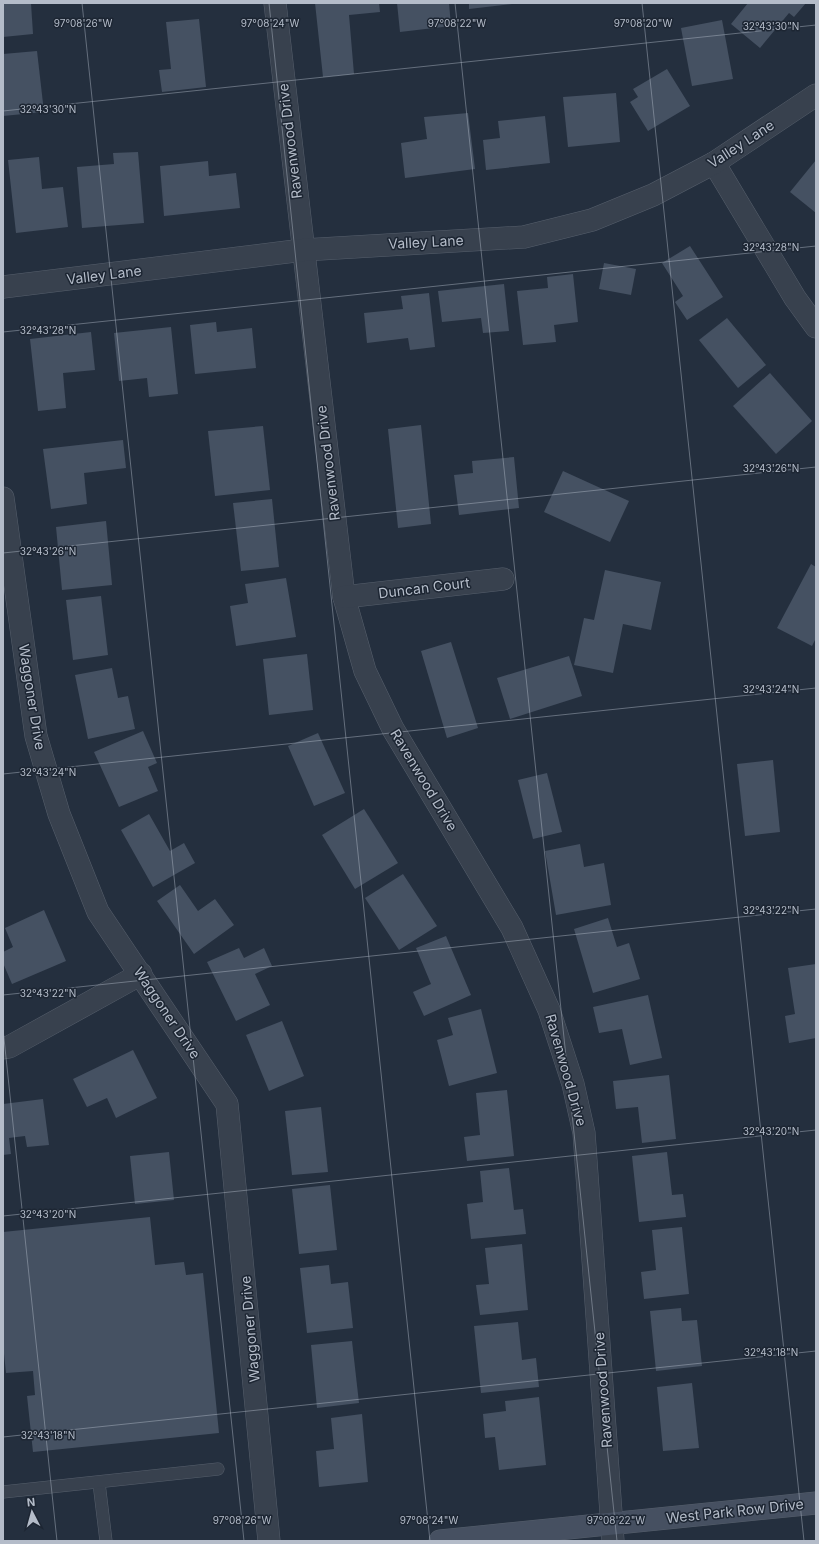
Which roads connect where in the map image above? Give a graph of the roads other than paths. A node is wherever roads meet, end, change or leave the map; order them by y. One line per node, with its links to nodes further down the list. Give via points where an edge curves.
1 (275, 3): 4 (street, Ravenwood Drive)
2 (816, 94): 3 (street, Valley Lane)
3 (714, 163): 4 (street, Valley Lane, via 653,195 592,220 524,237); 6 (street, via 795,298)
4 (303, 250): 5 (street, Valley Lane); 9 (street, Ravenwood Drive)
5 (3, 287)
6 (816, 327)
7 (3, 498): 10 (street, Waggoner Drive, via 38,743 59,814 98,912)
8 (503, 578): 9 (street, Duncan Court)
9 (344, 597): 16 (street, Ravenwood Drive, via 365,671 393,729 512,928 549,1010 573,1084 584,1133)
10 (141, 974): 11 (street); 18 (street, Waggoner Drive, via 227,1104)
11 (3, 1048)
12 (218, 1469): 13 (lane)
13 (99, 1483): 14 (lane); 17 (lane)
14 (3, 1492)
15 (816, 1503): 16 (main road, West Park Row Drive)
16 (613, 1533): 19 (main road, West Park Row Drive)
17 (106, 1541)
18 (269, 1541)
19 (440, 1541)

